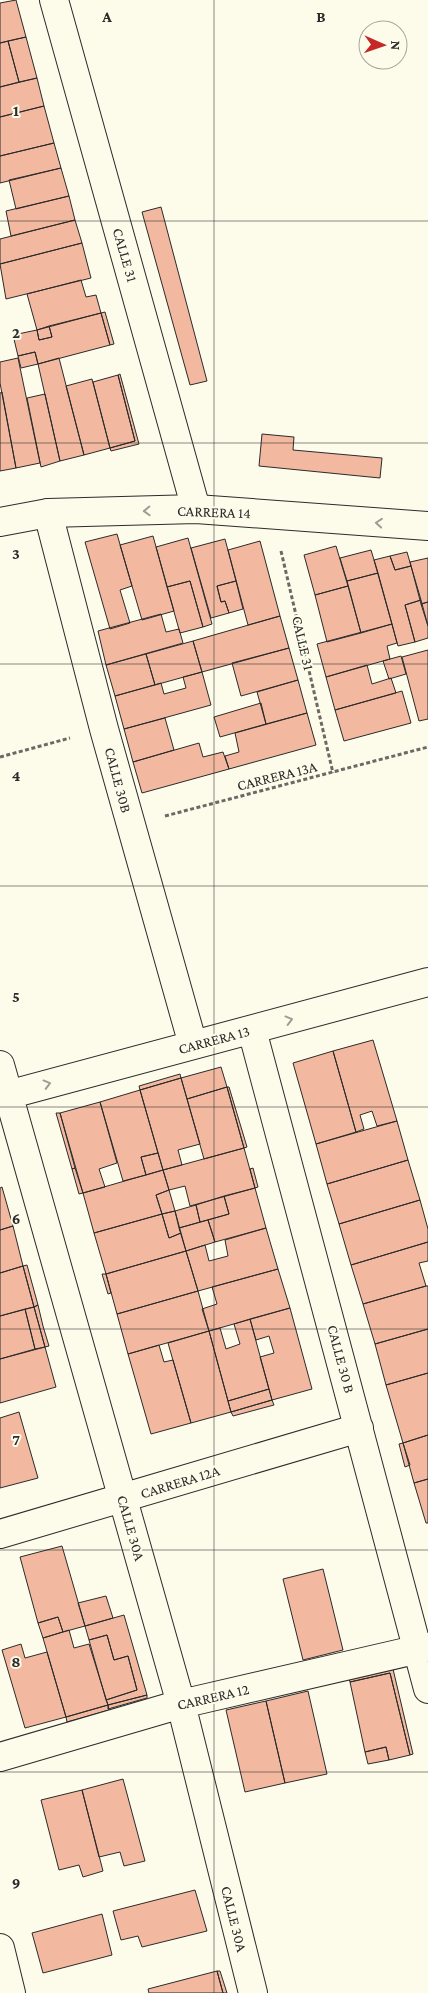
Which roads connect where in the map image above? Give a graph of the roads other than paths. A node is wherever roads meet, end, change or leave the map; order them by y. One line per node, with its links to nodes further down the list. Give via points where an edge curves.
1 (54, 0): 2 (street, CALLE 31)
2 (196, 509): 3 (street, CARRERA 14, one-way to 3); 5 (street, CARRERA 14, one-way to 2)
3 (48, 513): 4 (street, CARRERA 14); 8 (street, CALLE 30B, via 104,729)
4 (0, 522)
5 (428, 526)
6 (428, 982): 7 (street, CARRERA 13, one-way to 6)
7 (252, 1030): 8 (street, CARRERA 13); 11 (street, CALLE 30 B)
8 (193, 1045): 10 (street, CARRERA 13, one-way to 8)
9 (0, 1065): 10 (street, CALLE 30A)
10 (5, 1096): 12 (street, CALLE 30A)
11 (359, 1428): 12 (street, CARRERA 12A); 14 (street, CALLE 30 B)
12 (123, 1498): 13 (street, CARRERA 12A); 16 (street, CALLE 30A)
13 (0, 1534)
14 (423, 1649): 15 (street, CALLE 30 B); 16 (street, CARRERA 12)
15 (428, 1690)
16 (181, 1704): 17 (street, CARRERA 12); 20 (street, CALLE 30A)
17 (0, 1758)
18 (0, 1948): 19 (street)
19 (7, 1989)
20 (253, 1993)

